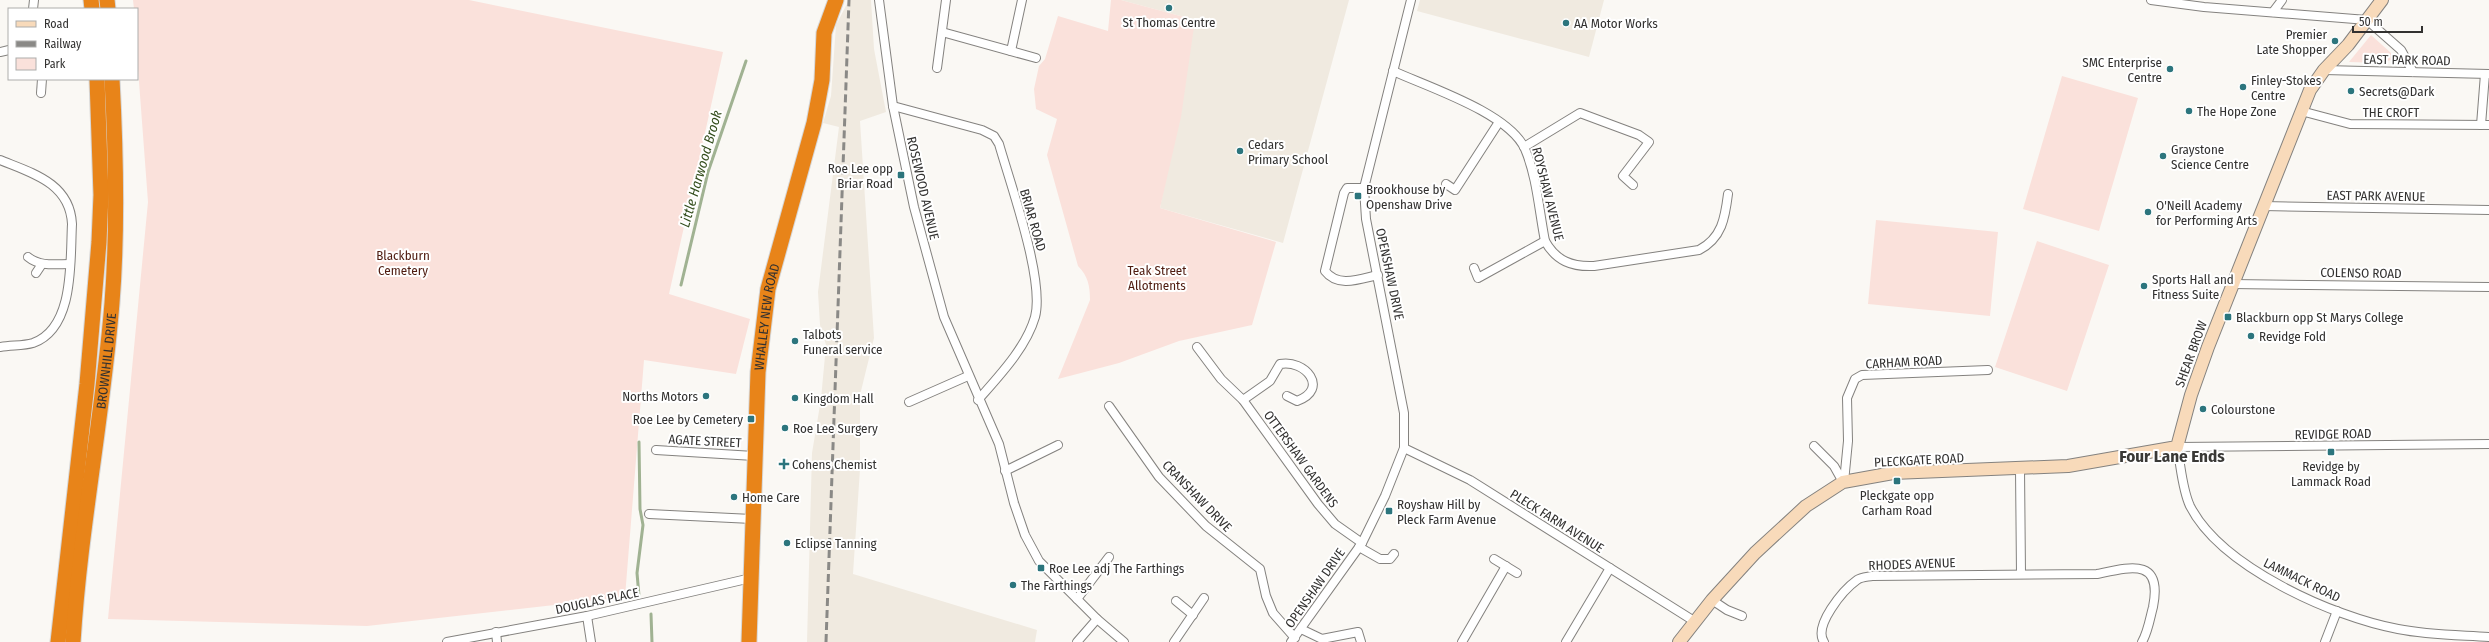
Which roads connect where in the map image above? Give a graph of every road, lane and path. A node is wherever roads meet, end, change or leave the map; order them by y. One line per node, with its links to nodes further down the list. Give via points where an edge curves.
1 (836, 0): 60 (highway, WHALLEY NEW ROAD, via 824,33 822,80 814,123 768,290 758,372)
2 (879, 0): 24 (street, ROSEWOOD AVENUE)
3 (946, 0): 12 (street)
4 (1022, 0): 13 (street)
5 (1411, 0): 17 (street, OPENSHAW DRIVE)
6 (2151, 0): 9 (street)
7 (2282, 0): 10 (street)
8 (2382, 0): 11 (main road, SHEAR BROW)
9 (2204, 4): 10 (street)
10 (2273, 12): 11 (street)
11 (2366, 20): 16 (main road, SHEAR BROW, via 2348,45); 18 (street, via 2401,50)
12 (942, 32): 13 (street); 15 (street)
13 (1011, 51): 14 (street)
14 (1036, 58)
15 (937, 68)
16 (2324, 70): 18 (street, EAST PARK ROAD); 25 (main road, SHEAR BROW, via 2310,90)
17 (1393, 71): 26 (street, ROYSHAW AVENUE, via 1480,109); 32 (street, OPENSHAW DRIVE)
18 (2412, 72): 19 (street, EAST PARK ROAD)
19 (2487, 74): 27 (street)
20 (42, 80): 23 (street)
21 (97, 80): 89 (highway, BROWNHILL DRIVE, via 101,195 99,242 88,384)
22 (112, 80): 90 (highway, BROWNHILL DRIVE, via 116,212 112,301 84,532)
23 (41, 93)
24 (893, 106): 48 (street, ROSEWOOD AVENUE, via 914,207 944,317); 50 (street, BRIAR ROAD, via 982,130 994,136 1001,152 1031,257 1036,292 1035,316 1014,356)
25 (2301, 111): 27 (street, THE CROFT, via 2350,124); 34 (main road, SHEAR BROW)
26 (1499, 122): 28 (street, ROYSHAW AVENUE, via 1517,136); 30 (street, via 1455,190)
27 (2485, 125)
28 (1524, 147): 31 (street, via 1580,113 1639,135 1649,142 1623,176); 36 (street, ROYSHAW AVENUE, via 1530,161)
29 (0, 160): 39 (street, via 47,180 58,188 72,213)
30 (1446, 184)
31 (1633, 185)
32 (1364, 188): 42 (street, OPENSHAW DRIVE, via 1366,219); 42 (street, via 1347,188 1344,193 1326,271 1330,277 1342,282)
33 (1728, 194): 36 (street, ROYSHAW AVENUE, via 1722,228 1712,242 1699,250 1580,267 1564,262 1551,252)
34 (2263, 206): 35 (street, EAST PARK AVENUE); 43 (main road, SHEAR BROW)
35 (2489, 210)
36 (1545, 241): 40 (street, via 1478,278)
37 (28, 257): 38 (street)
38 (42, 264): 39 (street); 41 (street)
39 (70, 264): 45 (street, via 67,299 60,319 44,337 33,343)
40 (1474, 268)
41 (36, 273)
42 (1378, 275): 58 (street, OPENSHAW DRIVE, via 1404,413)
43 (2232, 284): 44 (street, COLENSO ROAD); 57 (main road, SHEAR BROW, via 2191,395)
44 (2489, 287)
45 (0, 347)
46 (1197, 347): 51 (street, OTTERSHAW GARDENS, via 1221,378)
47 (1988, 370): 63 (street, CARHAM ROAD, via 1862,375 1855,379 1848,398 1848,441)
48 (968, 376): 50 (street, ROSEWOOD AVENUE); 52 (street)
49 (1287, 396): 51 (street, OTTERSHAW GARDENS, via 1297,401 1310,394 1313,386 1308,372 1289,363 1280,364 1270,381)
50 (978, 400): 62 (street, ROSEWOOD AVENUE, via 999,444)
51 (1243, 400): 66 (street, OTTERSHAW GARDENS, via 1318,504 1335,524)
52 (909, 402)
53 (1109, 406): 88 (street, CRANSHAW DRIVE, via 1159,476 1206,526 1260,569 1273,613)
54 (2489, 444): 57 (street, REVIDGE ROAD)
55 (1058, 445): 62 (street)
56 (1814, 446): 63 (street, via 1834,466)
57 (2177, 447): 61 (main road, PLECKGATE ROAD, via 2068,466); 79 (street, LAMMACK ROAD, via 2190,505 2212,538 2254,570)
58 (1404, 448): 66 (street, OPENSHAW DRIVE, via 1385,496); 71 (street, PLECK FARM AVENUE, via 1470,480)
59 (656, 450): 60 (street, AGATE STREET)
60 (754, 456): 65 (highway, WHALLEY NEW ROAD)
61 (2020, 469): 63 (main road, PLECKGATE ROAD, via 1893,473); 73 (street)
62 (1005, 470): 76 (street, ROSEWOOD AVENUE, via 1025,535 1039,561)
63 (1843, 482): 77 (main road, PLECKGATE ROAD, via 1806,506 1755,553)
64 (649, 514): 65 (street)
65 (752, 520): 74 (highway, WHALLEY NEW ROAD)
66 (1360, 545): 67 (street, OPENSHAW DRIVE, via 1380,559 1390,559); 85 (street, OPENSHAW DRIVE)
67 (1394, 554)
68 (1108, 557): 76 (street)
69 (1494, 559): 70 (street)
70 (1506, 566): 72 (street); 99 (street)
71 (1610, 568): 84 (street, PLECK FARM AVENUE); 100 (street)
72 (1517, 573)
73 (2021, 574): 102 (street, RHODES AVENUE, via 1872,576 1858,579 1846,589 1825,618 1820,637); 103 (street, RHODES AVENUE, via 2097,574 2131,567 2142,569 2151,576 2157,589)
74 (751, 578): 81 (street, DOUGLAS PLACE); 94 (highway, WHALLEY NEW ROAD)
75 (1204, 598): 80 (street)
76 (1077, 600): 83 (street, ROSEWOOD AVENUE)
77 (1712, 600): 82 (street); 84 (main road, PLECKGATE ROAD)
78 (1176, 601): 80 (street)
79 (2337, 611): 87 (street, LAMMACK ROAD, via 2398,629); 104 (street)
80 (1192, 615): 97 (street)
81 (587, 616): 86 (street, DOUGLAS PLACE); 93 (street)
82 (1742, 616)
83 (1097, 619): 95 (street); 96 (street, ROSEWOOD AVENUE)
84 (1694, 621): 101 (main road, PLECKGATE ROAD)
85 (1301, 629): 88 (street, OPENSHAW DRIVE); 98 (street, via 1322,638 1358,632)
86 (496, 632): 91 (street, DOUGLAS PLACE); 92 (street)
87 (2489, 637)
88 (1293, 640)
89 (58, 642)
90 (74, 642)
91 (447, 642)
92 (497, 642)
93 (591, 642)
94 (749, 642)
95 (1077, 642)
96 (1124, 642)
97 (1174, 642)
98 (1361, 642)
99 (1462, 642)
100 (1566, 642)
101 (1679, 642)
102 (1824, 642)
103 (2142, 642)
104 (2325, 642)

